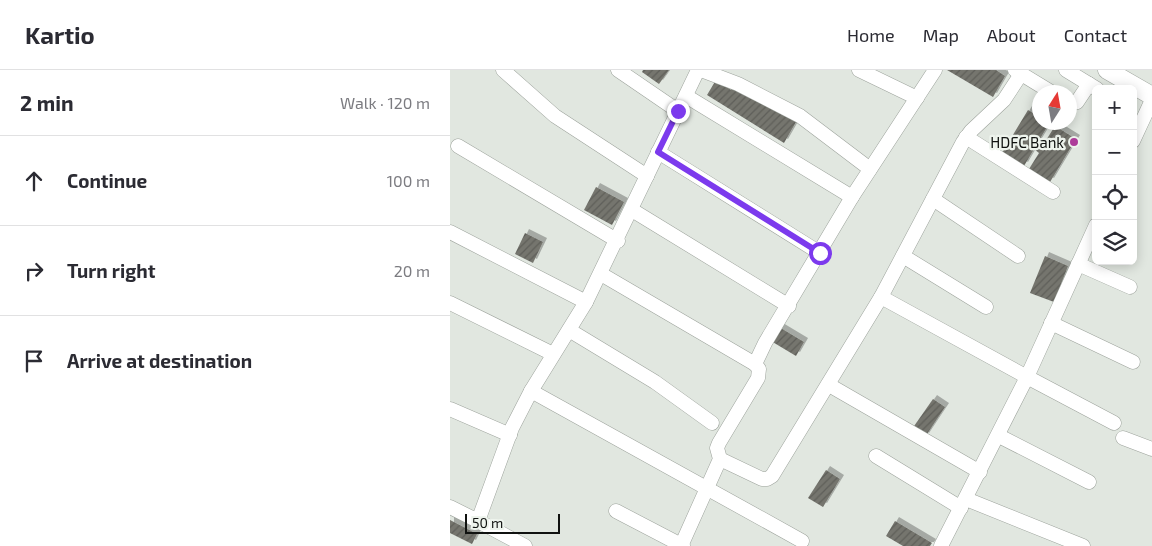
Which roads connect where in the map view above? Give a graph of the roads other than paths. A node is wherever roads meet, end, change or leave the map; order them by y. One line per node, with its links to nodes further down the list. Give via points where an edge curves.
1 (502, 70): 24 (street, via 555,116)
2 (618, 70): 17 (street)
3 (700, 70): 12 (street); 23 (street, via 738,84 800,116)
4 (859, 70): 14 (street)
5 (935, 70): 14 (street)
6 (1066, 70): 10 (street)
7 (1107, 70): 13 (main road)
8 (1017, 72): 9 (street); 20 (street, via 1004,100)
9 (1039, 85)
10 (1092, 85)
11 (1092, 87): 16 (street)
12 (686, 96): 17 (street); 26 (street)
13 (1152, 96)
14 (917, 98): 23 (street)
15 (1152, 100): 18 (street)
16 (1077, 102)
17 (678, 111): 22 (street)
18 (1143, 115): 19 (street)
19 (1137, 131)
20 (966, 137): 25 (street); 27 (street)
21 (458, 146): 31 (street)
22 (658, 152): 24 (street); 32 (street)
23 (870, 169): 26 (street)
24 (647, 176): 28 (street)
25 (1053, 192)
26 (852, 197): 32 (street)
27 (934, 199): 33 (street); 34 (street)
28 (632, 210): 31 (street); 41 (street)
29 (450, 232): 39 (street)
30 (1092, 234): 35 (street)
31 (618, 240): 36 (street)
32 (820, 253): 41 (street)
33 (903, 256): 38 (street); 42 (street)
34 (1018, 256)
35 (1078, 264): 37 (street); 43 (street)
36 (601, 274): 39 (street); 47 (street)
37 (1130, 287)
38 (881, 297): 48 (street); 49 (street)
39 (586, 302): 44 (street)
40 (450, 303): 45 (street)
41 (789, 306): 47 (street)
42 (986, 307)
43 (1051, 323): 46 (street); 48 (street)
44 (569, 330): 45 (street); 52 (street, via 655,382)
45 (553, 354): 50 (street)
46 (1133, 362)
47 (755, 364): 59 (street, via 759,369 758,378 719,443)
48 (1027, 377): 53 (street); 55 (street)
49 (829, 385): 59 (street, via 768,479); 60 (street)
50 (531, 391): 54 (street); 62 (street)
51 (450, 409): 54 (street)
52 (712, 423)
53 (1114, 423)
54 (510, 435): 66 (street)
55 (999, 436): 60 (street); 61 (street)
56 (1123, 438): 57 (street)
57 (1152, 449)
58 (876, 456): 63 (street)
59 (720, 459): 62 (street)
60 (980, 472): 63 (street)
61 (1089, 482)
62 (706, 489): 67 (street); 69 (street)
63 (964, 503): 70 (street); 71 (street)
64 (450, 507): 66 (street)
65 (616, 511): 69 (street)
66 (478, 521): 68 (street)
67 (802, 541)
68 (525, 546)
69 (681, 546)
70 (941, 546)
71 (1082, 546)

